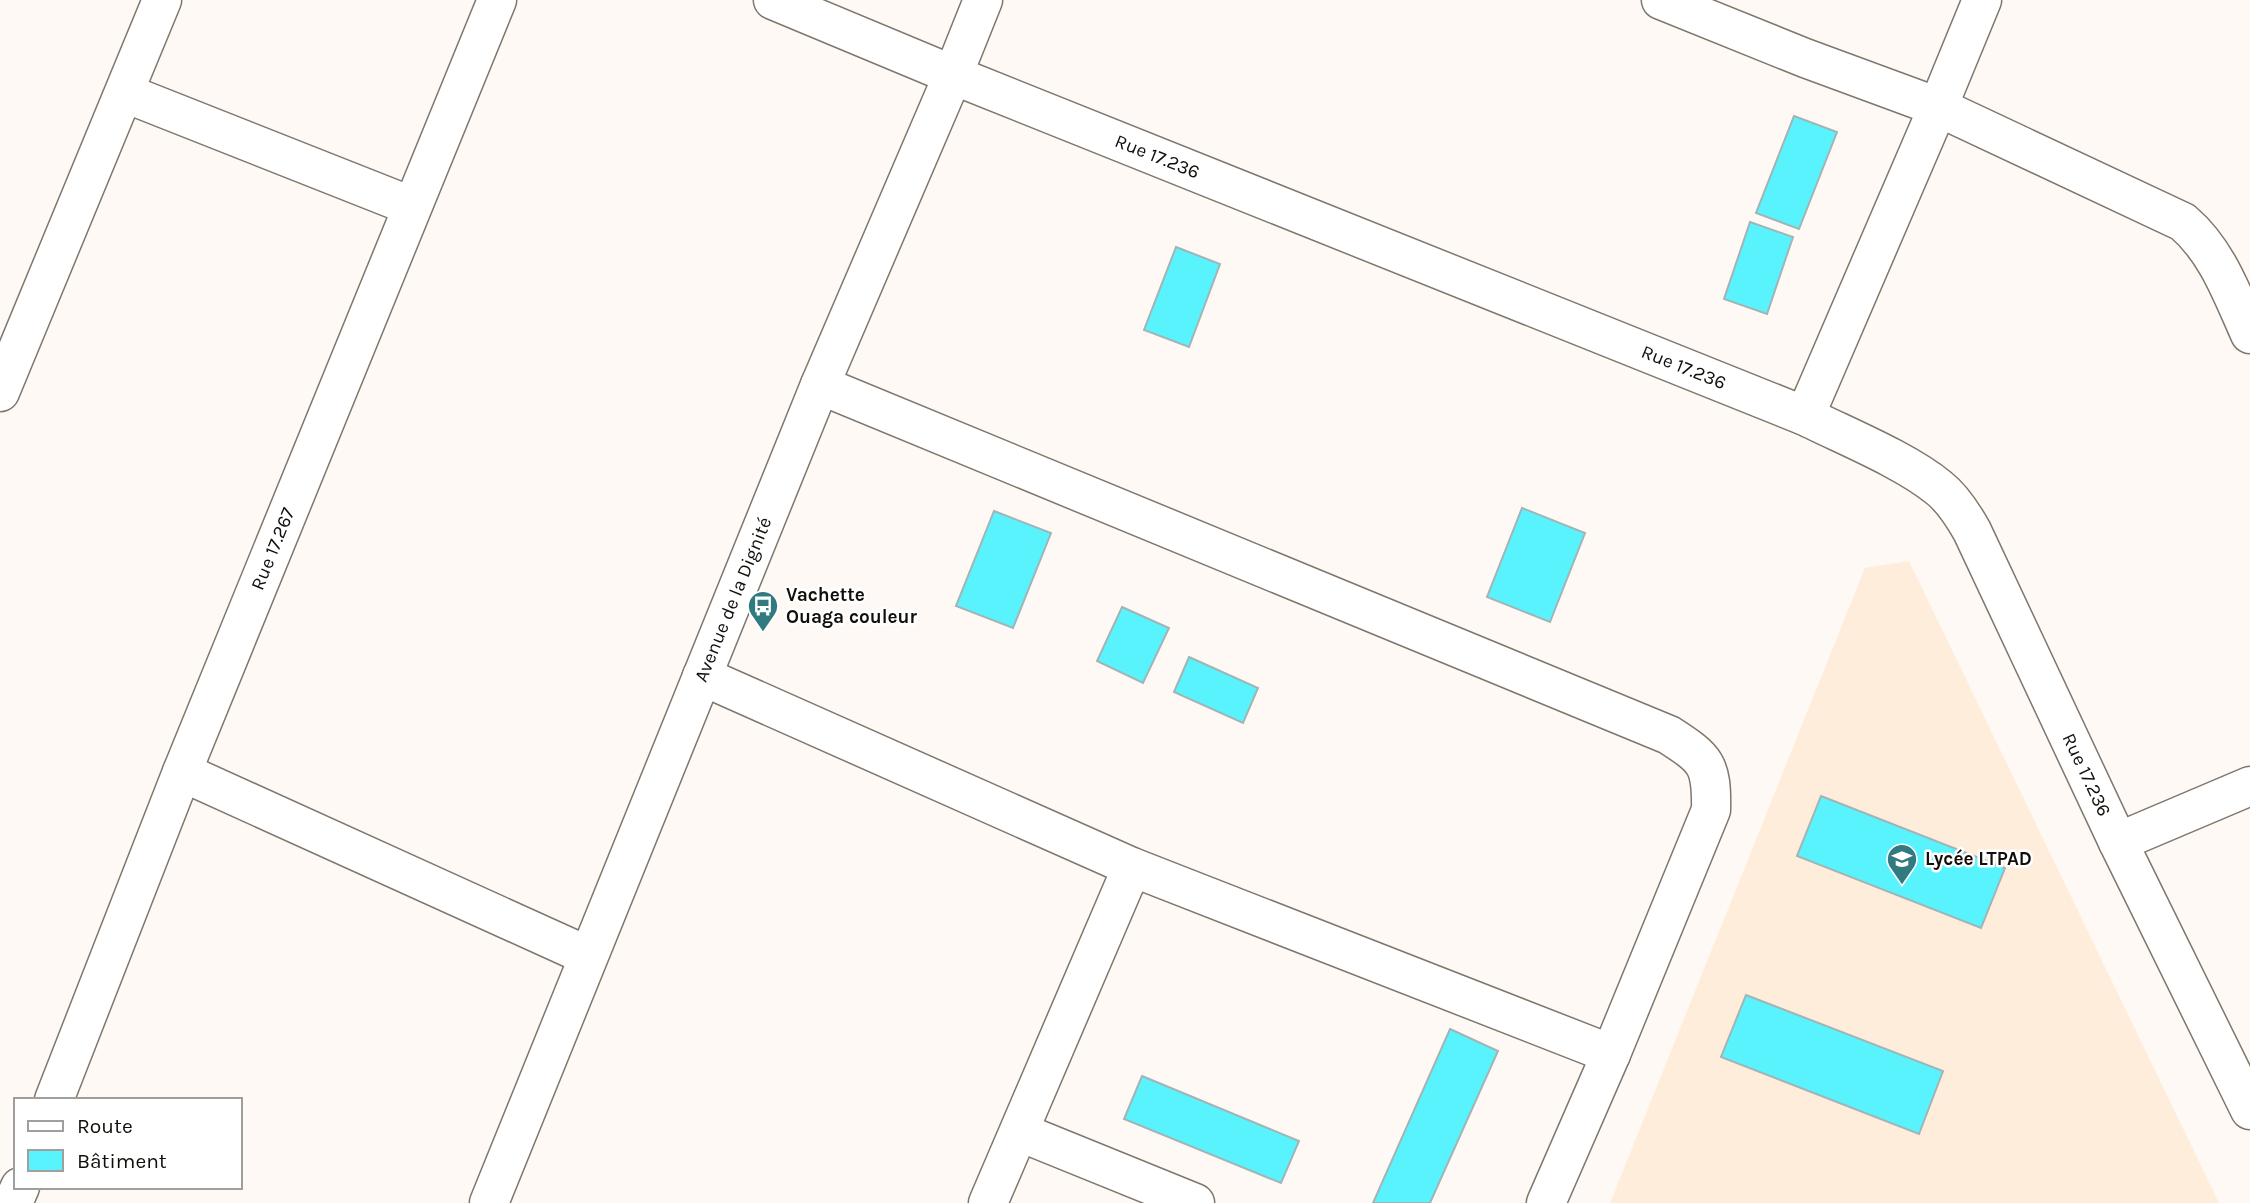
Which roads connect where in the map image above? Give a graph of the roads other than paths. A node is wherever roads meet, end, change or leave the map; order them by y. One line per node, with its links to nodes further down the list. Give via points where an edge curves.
1 (162, 0): 8 (street)
2 (497, 0): 10 (street, Rue 17.267)
3 (773, 0): 7 (street, Rue 17.236)
4 (983, 0): 7 (street, Avenue de la Dignité)
5 (1661, 0): 9 (street)
6 (1982, 0): 9 (street)
7 (953, 75): 12 (street, Avenue de la Dignité); 14 (street, Rue 17.236)
8 (125, 93): 10 (street); 13 (street)
9 (1938, 107): 11 (street, via 2183,222 2200,236 2218,264); 14 (street)
10 (411, 206): 16 (street, Rue 17.267)
11 (2250, 334)
12 (820, 385): 15 (street, Avenue de la Dignité); 21 (street, via 1669,735 1699,755 1712,781 1710,810)
13 (0, 392)
14 (1805, 416): 18 (street, Rue 17.236, via 1915,471 1955,503)
15 (702, 676): 19 (street); 20 (street, Avenue de la Dignité)
16 (182, 772): 20 (street); 22 (street, Rue 17.267)
17 (2250, 786): 18 (street)
18 (2118, 842): 23 (street, Rue 17.236)
19 (1132, 867): 21 (street); 24 (street)
20 (588, 957): 25 (street, Avenue de la Dignité)
21 (1611, 1054): 28 (street)
22 (55, 1098)
23 (2250, 1110)
24 (1020, 1132): 26 (street); 27 (street)
25 (489, 1203)
26 (988, 1203)
27 (1195, 1203)
28 (1546, 1203)

